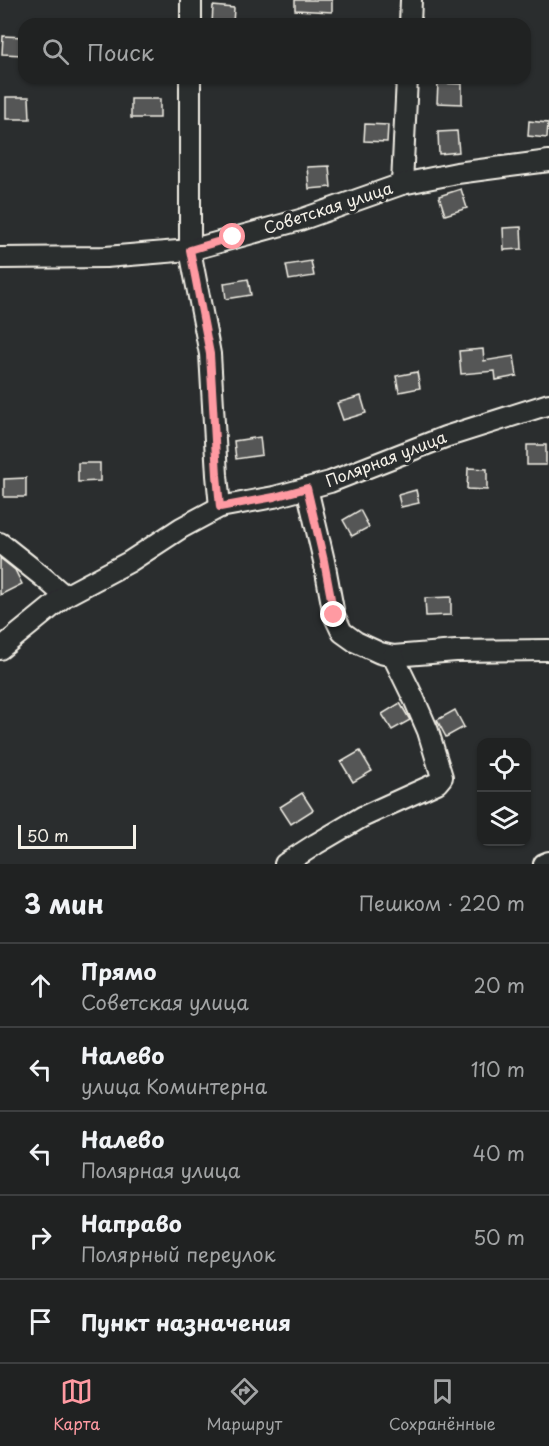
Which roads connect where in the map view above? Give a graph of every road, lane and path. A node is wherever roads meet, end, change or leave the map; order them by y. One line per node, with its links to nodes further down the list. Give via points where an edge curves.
1 (191, 0): 3 (street)
2 (411, 0): 4 (street)
3 (191, 18)
4 (410, 18)
5 (190, 84): 9 (street)
6 (407, 84): 8 (street)
7 (549, 161): 8 (street, Советская улица)
8 (402, 184): 9 (street, Советская улица, via 300,220)
9 (190, 250): 10 (street, Советская улица, via 106,257); 13 (street, via 210,354)
10 (0, 258)
11 (549, 404): 12 (street, Полярная улица, via 445,436)
12 (307, 488): 13 (street, Полярная улица); 18 (street, via 334,615 342,632 356,642)
13 (220, 507): 15 (street, Полярная улица)
14 (0, 543): 15 (street)
15 (65, 596): 16 (street, Полярная улица)
16 (0, 649)
17 (549, 650): 18 (street)
18 (393, 656): 20 (street, via 428,731 442,777 437,783 362,817)
19 (549, 862): 21 (street)
20 (285, 864)
21 (544, 864)

